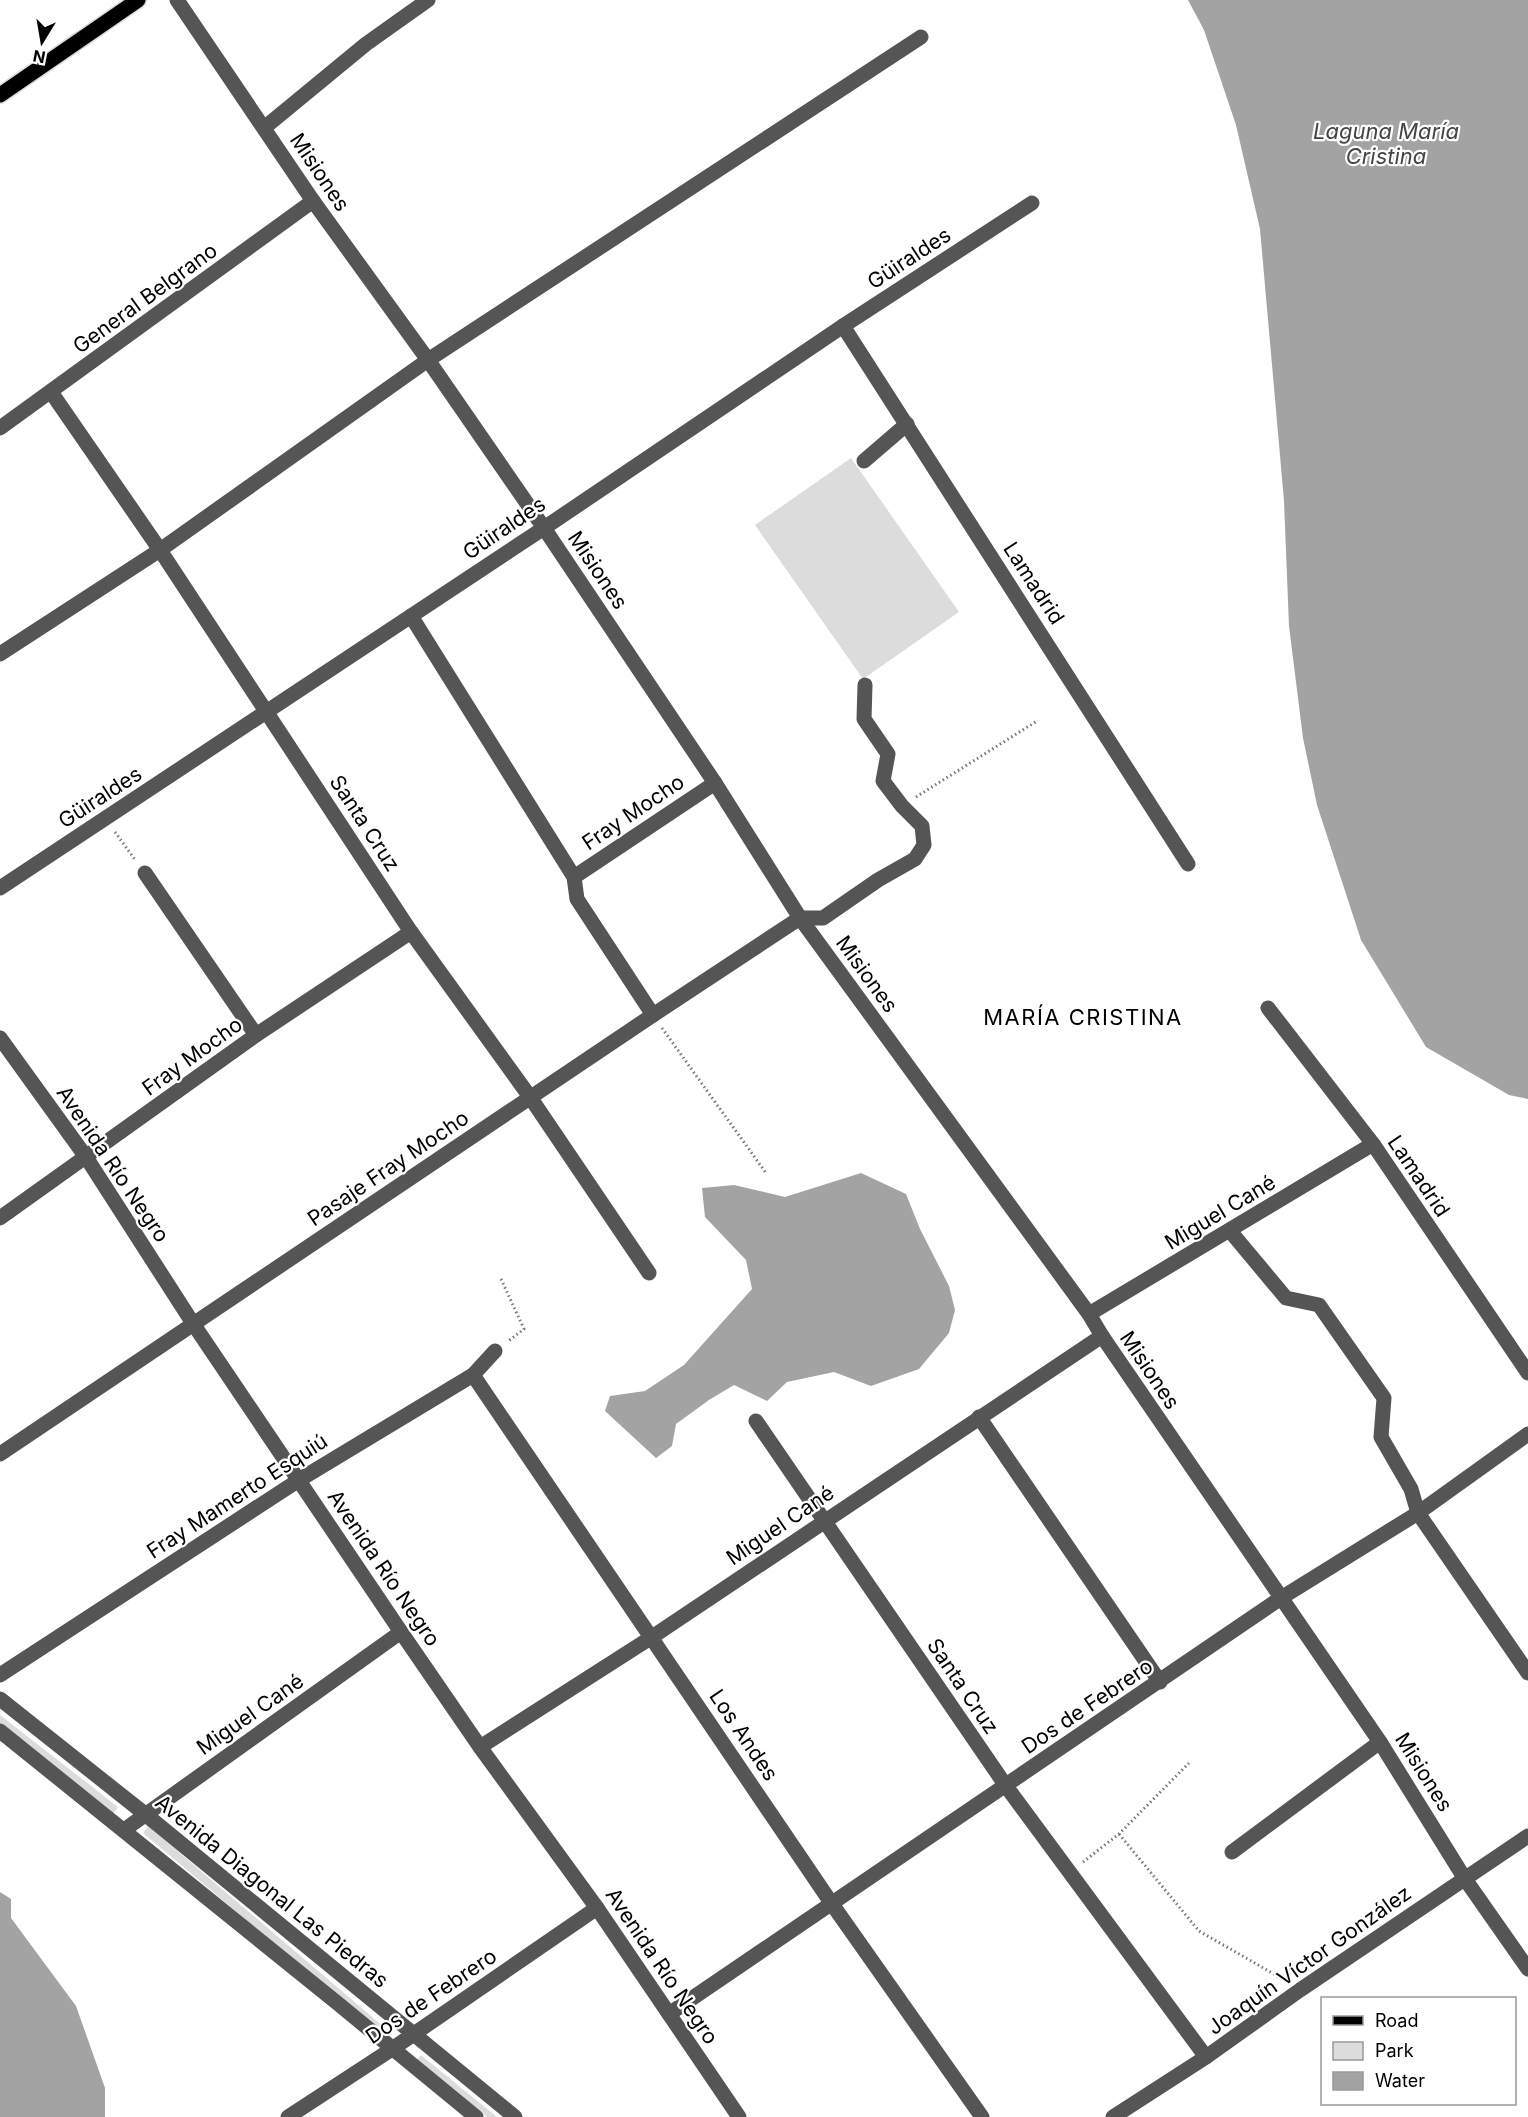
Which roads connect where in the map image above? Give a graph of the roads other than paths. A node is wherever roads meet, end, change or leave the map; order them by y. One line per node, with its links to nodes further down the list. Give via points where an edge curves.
1 (138, 0): 5 (main road)
2 (177, 0): 6 (street, Misiones)
3 (428, 0): 6 (street, via 366,44)
4 (921, 37): 10 (street)
5 (0, 96)
6 (264, 128): 7 (street, Misiones)
7 (313, 201): 10 (street, Misiones); 11 (street, General Belgrano)
8 (1032, 203): 9 (street, Güiraldes)
9 (843, 326): 12 (street, Lamadrid); 15 (street, Güiraldes)
10 (428, 360): 15 (street, Misiones); 16 (street)
11 (51, 392): 13 (street, General Belgrano); 16 (street, Santa Cruz)
12 (907, 424): 14 (street); 22 (street, Lamadrid)
13 (0, 428)
14 (864, 461)
15 (544, 528): 17 (street, Güiraldes); 21 (street, Misiones)
16 (160, 550): 18 (street); 20 (street, Santa Cruz)
17 (411, 616): 20 (street, Güiraldes); 24 (street)
18 (0, 654)
19 (865, 685): 26 (street, via 864,719 888,754 883,782 922,826 924,845 915,859 823,918)
20 (267, 712): 25 (street, Güiraldes); 27 (street, Santa Cruz)
21 (715, 783): 24 (street, Fray Mocho); 26 (street, Misiones)
22 (1188, 864)
23 (145, 873): 30 (street)
24 (574, 877): 29 (street, via 577,899)
25 (0, 888)
26 (800, 918): 29 (street, Pasaje Fray Mocho); 38 (street, Misiones)
27 (411, 932): 30 (street, Fray Mocho); 32 (street, Santa Cruz)
28 (1268, 1008): 33 (street, Lamadrid)
29 (653, 1015): 32 (street, Pasaje Fray Mocho)
30 (256, 1035): 34 (street, Fray Mocho)
31 (2, 1045): 34 (street, Avenida Río Negro)
32 (530, 1097): 37 (street, Santa Cruz); 39 (street, Pasaje Fray Mocho)
33 (1372, 1144): 36 (street, Miguel Cané); 42 (street, Lamadrid)
34 (86, 1157): 35 (street, Fray Mocho); 39 (street, Avenida Río Negro)
35 (0, 1218)
36 (1230, 1231): 38 (street, Miguel Cané); 49 (street, via 1286,1298 1319,1305 1384,1398 1381,1437 1411,1489)
37 (649, 1273)
38 (1089, 1314): 40 (street, Misiones)
39 (194, 1325): 47 (street, Pasaje Fray Mocho); 48 (street, Avenida Río Negro)
40 (1102, 1336): 44 (street, Miguel Cané); 51 (street, Misiones)
41 (495, 1351): 43 (street, Fray Mamerto Esquiú)
42 (1528, 1373)
43 (473, 1375): 48 (street, Fray Mamerto Esquiú); 53 (street, Los Andes)
44 (979, 1417): 50 (street, Miguel Cané); 56 (street)
45 (756, 1421): 50 (street, Santa Cruz)
46 (1528, 1434): 49 (street, Dos de Febrero)
47 (0, 1454)
48 (299, 1480): 52 (street, Avenida Río Negro); 55 (street, Fray Mamerto Esquiú)
49 (1418, 1514): 51 (street, Dos de Febrero); 54 (street)
50 (824, 1520): 53 (street, Miguel Cané); 61 (street, Santa Cruz)
51 (1281, 1598): 56 (street, Dos de Febrero); 59 (street, Misiones)
52 (400, 1632): 60 (street, Avenida Río Negro); 62 (street, Miguel Cané)
53 (652, 1637): 60 (street, Miguel Cané); 67 (street, Los Andes)
54 (1528, 1673)
55 (0, 1675)
56 (1160, 1682): 61 (street, Dos de Febrero)
57 (0, 1700): 62 (street, Avenida Diagonal Las Piedras)
58 (0, 1731): 63 (street)
59 (1380, 1742): 65 (street); 66 (street, Misiones)
60 (480, 1747): 68 (street, Avenida Río Negro)
61 (1006, 1786): 67 (street, Dos de Febrero); 73 (street, Santa Cruz)
62 (145, 1814): 63 (street, Miguel Cané); 71 (street, Avenida Diagonal Las Piedras)
63 (124, 1830): 72 (street)
64 (1528, 1836): 66 (street, Joaquín Víctor González)
65 (1232, 1852)
66 (1466, 1879): 69 (street, Misiones); 73 (street, Joaquín Víctor González)
67 (832, 1904): 70 (street, Dos de Febrero); 78 (street, Los Andes)
68 (597, 1908): 70 (street, Avenida Río Negro); 71 (street, Dos de Febrero)
69 (1528, 1969)
70 (669, 2014): 77 (street, Avenida Río Negro)
71 (413, 2034): 72 (street, Dos de Febrero); 76 (street, Avenida Diagonal Las Piedras)
72 (392, 2049): 74 (street, Dos de Febrero); 75 (street)
73 (1206, 2057): 79 (street, Joaquín Víctor González)
74 (288, 2117)
75 (476, 2117)
76 (516, 2117)
77 (738, 2117)
78 (982, 2117)
79 (1113, 2117)

